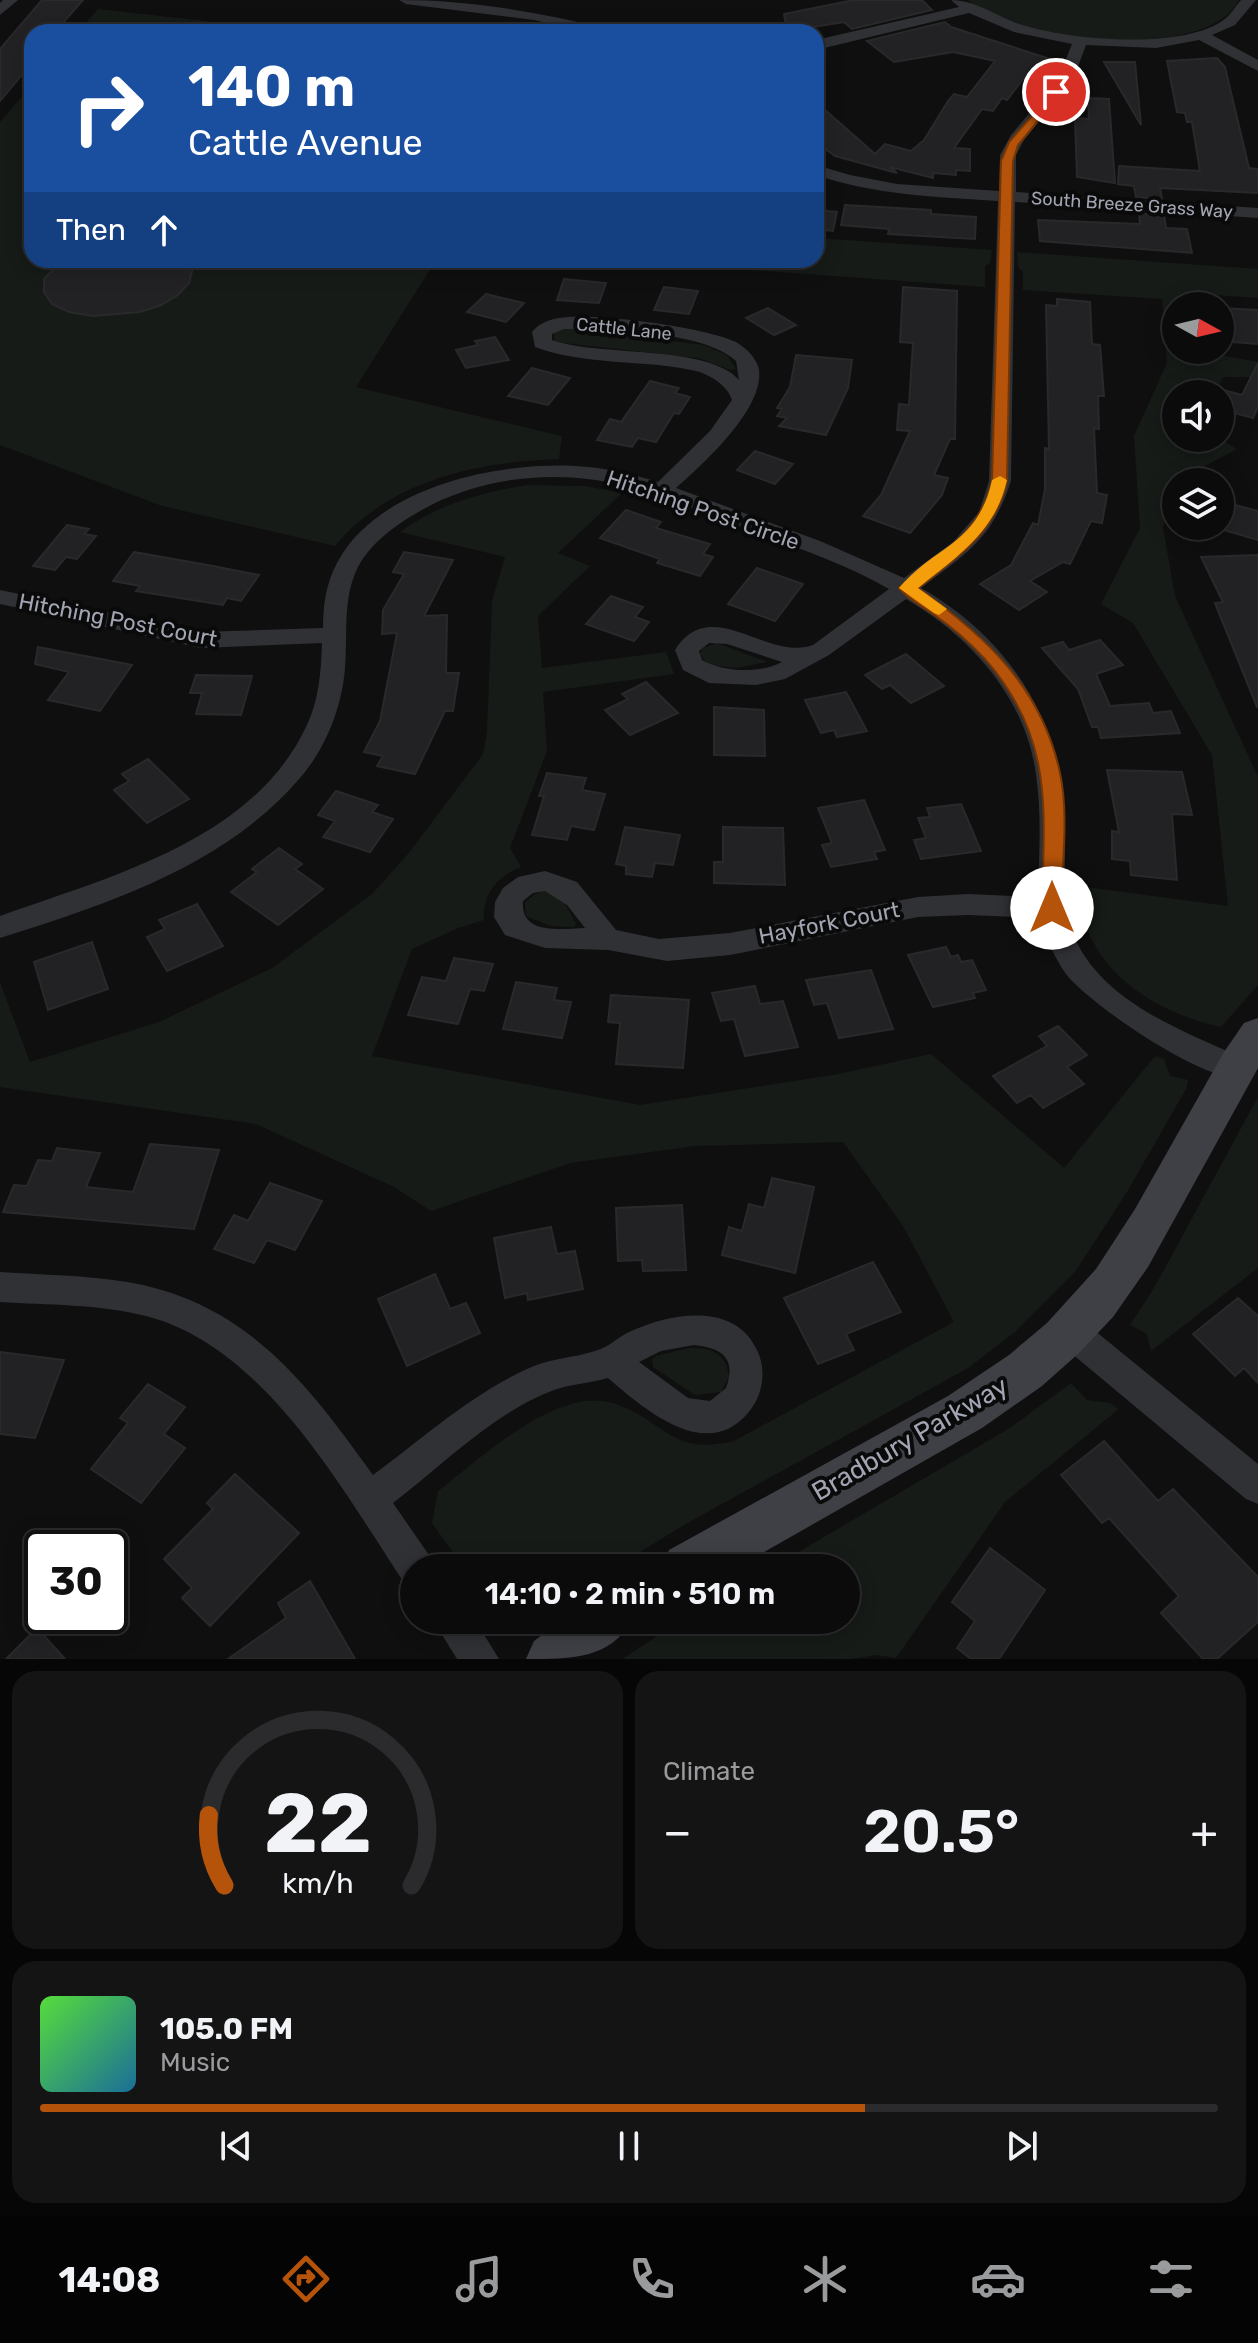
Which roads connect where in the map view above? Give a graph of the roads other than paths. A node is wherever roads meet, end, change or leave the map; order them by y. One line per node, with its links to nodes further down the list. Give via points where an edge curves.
1 (11, 0): 6 (street)
2 (406, 0): 7 (street)
3 (532, 0): 7 (street)
4 (1249, 0): 9 (street, via 1234,19)
5 (964, 5): 10 (street, via 1018,30); 11 (street)
6 (0, 11)
7 (519, 14): 8 (street)
8 (566, 24)
9 (1200, 35): 10 (street, via 1139,44); 12 (street)
10 (1080, 42): 14 (street, via 1065,80 1010,150)
11 (824, 43)
12 (1258, 66)
13 (824, 177): 14 (street, South Breeze Grass Way, via 897,189)
14 (1006, 196): 15 (street, South Breeze Grass Way); 18 (street, via 1000,481 995,503 961,547)
15 (1258, 213)
16 (742, 396): 16 (street, Cattle Lane, via 749,376 746,363 733,349 712,340 575,323 542,332 542,343 558,349 712,369); 17 (street, via 720,433)
17 (661, 491): 18 (street, Hitching Post Circle, via 830,553); 20 (street, Hitching Post Circle, via 608,475 544,471 479,480 433,495 386,523 351,559 335,598)
18 (907, 588): 21 (street, via 821,650); 22 (street, Hitching Post Circle, via 990,655 1037,727 1053,792)
19 (0, 597): 20 (street, Hitching Post Court, via 201,640)
20 (332, 635): 23 (street, Hitching Post Circle, via 329,696 319,727 303,756 265,799 212,839 165,864)
21 (803, 657)
22 (1052, 908): 24 (street, Hayfork Court, via 921,906 670,950); 25 (street, Hitching Post Circle, via 1066,948 1107,997 1144,1024)
23 (0, 927)
24 (608, 939)
25 (1246, 1051): 27 (street, Bradbury Parkway, via 1127,1260)
26 (0, 1287): 30 (street, via 143,1301 218,1330 281,1380)
27 (1071, 1332): 29 (street); 32 (street, Bradbury Parkway, via 998,1392)
28 (612, 1361): 30 (street, via 537,1380)
29 (1258, 1487)
30 (369, 1500): 31 (street)
31 (406, 1554)
32 (712, 1554)
33 (462, 1634): 35 (street)
34 (587, 1634): 36 (street)
35 (480, 1659)
36 (552, 1659)

